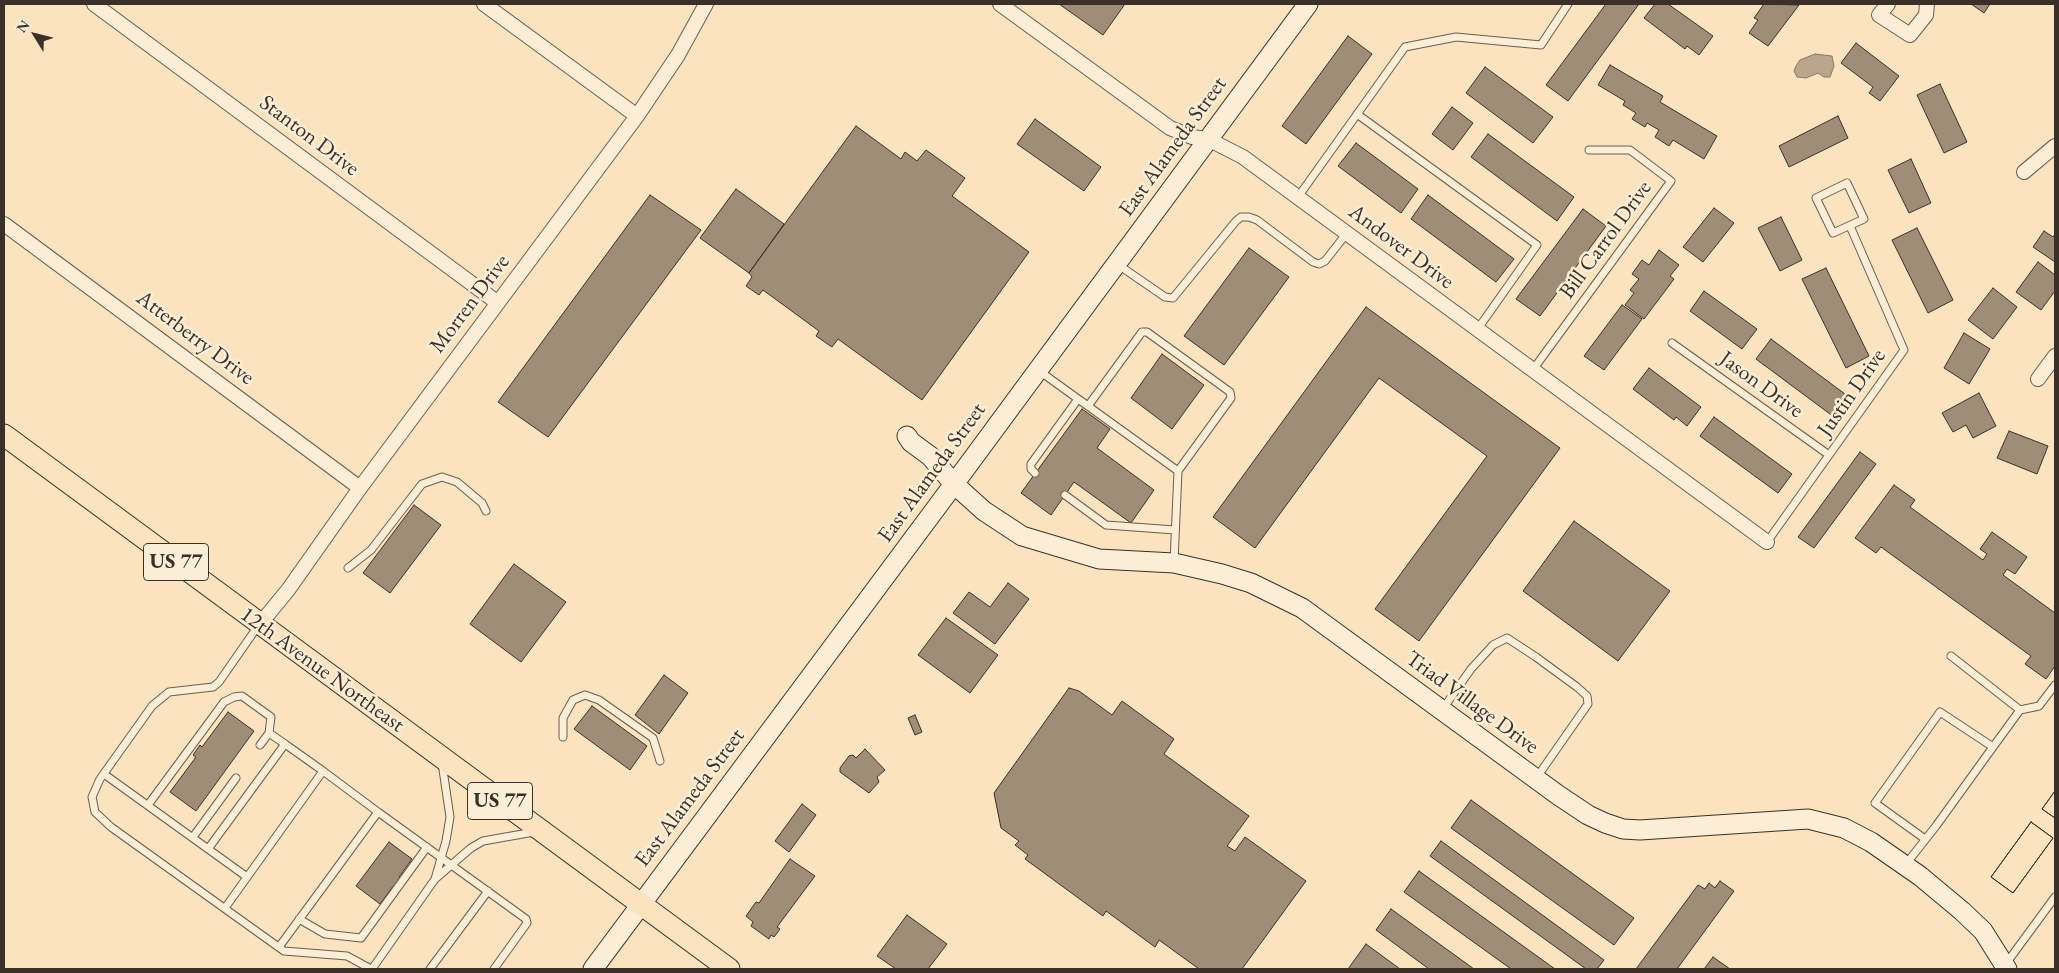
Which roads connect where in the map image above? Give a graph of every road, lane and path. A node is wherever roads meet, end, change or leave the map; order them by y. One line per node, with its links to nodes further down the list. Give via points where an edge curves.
1 (94, 4): 20 (street, Stanton Drive)
2 (484, 4): 10 (street)
3 (706, 4): 10 (street, Morren Drive, via 678,55)
4 (1000, 4): 11 (street, Andover Drive, via 1170,128 1192,137)
5 (1308, 4): 11 (street, East Alameda Street)
6 (1568, 4): 9 (lane, via 1541,45 1456,37 1405,47)
7 (1888, 4): 8 (street, via 1879,14 1910,35 1926,15)
8 (1927, 4)
9 (1357, 114): 15 (lane); 21 (lane, via 1537,245)
10 (636, 116): 20 (street, Morren Drive)
11 (1208, 139): 15 (street, Andover Drive, via 1243,157); 19 (street, East Alameda Street)
12 (2055, 146): 14 (street)
13 (1589, 150): 25 (lane, Bill Carrol Drive, via 1630,150 1671,181)
14 (2024, 172)
15 (1298, 196): 18 (street, Andover Drive)
16 (4, 224): 35 (street, Atterberry Drive)
17 (1850, 226): 17 (lane, via 1864,219 1847,183 1816,198 1833,233); 31 (lane, Justin Drive, via 1904,350)
18 (1347, 233): 19 (lane, via 1319,264 1257,220 1242,217 1173,298 1165,297); 21 (street, Andover Drive)
19 (1116, 264): 24 (street, East Alameda Street)
20 (498, 303): 35 (street, Morren Drive)
21 (1477, 330): 25 (street, Andover Drive)
22 (1672, 342): 31 (lane, Jason Drive)
23 (2055, 356): 26 (street)
24 (1038, 370): 27 (lane); 34 (street, East Alameda Street)
25 (1532, 371): 39 (street, Andover Drive)
26 (2038, 379)
27 (1078, 399): 28 (lane); 32 (lane, via 1031,464)
28 (1088, 406): 33 (lane); 33 (lane, via 1142,332 1147,332 1230,392 1231,398)
29 (4, 434): 42 (main road, 12th Avenue Northeast / US 77)
30 (907, 436): 34 (street, Triad Village Drive)
31 (1829, 455): 39 (lane, Justin Drive)
32 (1033, 471)
33 (1178, 471): 38 (lane)
34 (954, 484): 40 (street, Triad Village Drive, via 984,511 1022,536 1099,559); 72 (street, East Alameda Street)
35 (360, 488): 42 (street, Morren Drive)
36 (1065, 495): 38 (lane, via 1106,525)
37 (486, 511): 41 (lane, via 482,503 457,482 442,477 422,484 371,550)
38 (1175, 530): 40 (lane)
39 (1766, 542)
40 (1174, 563): 45 (street, Triad Village Drive, via 1251,583 1302,608)
41 (348, 568)
42 (260, 624): 52 (main road, 12th Avenue Northeast / US 77); 55 (lane, via 219,682 212,687 169,692 152,706)
43 (1951, 656): 46 (lane)
44 (2055, 685): 46 (lane, via 2039,706)
45 (1442, 710): 57 (street, Triad Village Drive); 57 (lane, via 1492,645 1507,638 1577,687 1587,696 1588,704)
46 (2020, 710): 51 (lane)
47 (269, 733): 49 (lane); 50 (lane); 58 (lane, via 271,717 242,696 224,702)
48 (563, 737): 53 (lane, via 563,718 573,700 585,695 599,700 654,738)
49 (285, 744): 54 (lane); 64 (lane)
50 (260, 745)
51 (1993, 747): 62 (lane); 62 (lane, via 1940,712 1875,803)
52 (441, 758): 60 (main road, 12th Avenue Northeast / US 77); 65 (lane, via 450,817)
53 (660, 761)
54 (323, 772): 59 (lane); 68 (lane)
55 (104, 774): 58 (lane); 73 (lane, via 92,797 95,812 111,827)
56 (236, 778): 61 (lane)
57 (1536, 779): 67 (street, Triad Village Drive, via 1605,824 1640,830 1808,819 1844,828)
58 (148, 806): 61 (lane)
59 (378, 812): 63 (lane); 74 (lane)
60 (540, 831): 66 (lane, via 483,841); 72 (main road, 12th Avenue Northeast / US 77)
61 (193, 837): 64 (lane)
62 (1925, 839): 67 (lane)
63 (427, 847): 65 (lane); 74 (lane, via 361,938 325,934)
64 (208, 849): 68 (lane)
65 (441, 858): 66 (lane); 69 (lane)
66 (451, 864): 69 (lane); 70 (lane)
67 (1904, 866): 76 (street, Triad Village Drive, via 1984,930)
68 (248, 877): 73 (lane)
69 (435, 879): 77 (lane)
70 (488, 891): 78 (lane); 79 (lane, via 527,923)
71 (2055, 896): 76 (lane)
72 (640, 904): 80 (street, East Alameda Street); 81 (main road, US 77)
73 (225, 908): 75 (lane)
74 (299, 919): 75 (lane)
75 (279, 946): 77 (lane, via 284,951 346,956)
76 (2006, 967)
77 (372, 969)
78 (430, 969)
79 (494, 969)
80 (593, 969)
81 (729, 969)

